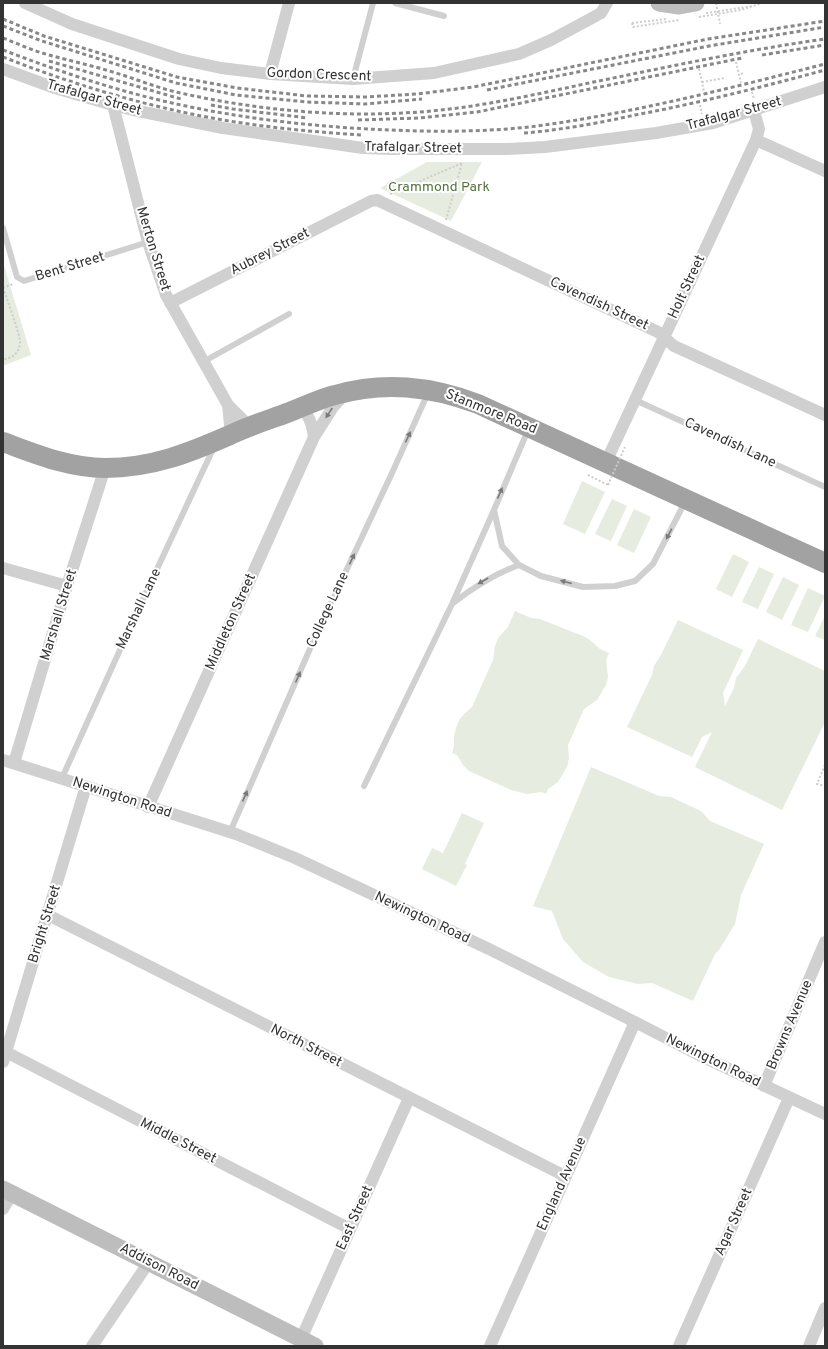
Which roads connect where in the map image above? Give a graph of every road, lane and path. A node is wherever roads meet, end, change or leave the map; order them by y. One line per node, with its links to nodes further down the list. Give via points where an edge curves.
1 (25, 3): 20 (street, Gordon Crescent, via 72,24 178,59)
2 (289, 3): 20 (street)
3 (373, 3): 22 (lane)
4 (395, 3): 13 (lane)
5 (607, 3): 22 (street, Gordon Crescent, via 598,15 519,54 434,73)
6 (659, 3): 10 (main road)
7 (716, 3): 11 (path)
8 (762, 3): 9 (path)
9 (757, 5): 11 (path); 12 (path)
10 (696, 10): 12 (path)
11 (718, 11): 12 (path)
12 (718, 14): 16 (path)
13 (444, 16)
14 (681, 20): 15 (path, via 633,28)
15 (632, 23)
16 (720, 24)
17 (736, 62): 24 (path)
18 (3, 69): 27 (street, Trafalgar Street)
19 (699, 69): 23 (path)
20 (270, 74): 22 (street, Gordon Crescent)
21 (725, 78): 23 (path)
22 (353, 79)
23 (702, 82): 26 (path)
24 (741, 83)
25 (825, 87): 28 (street, Trafalgar Street)
26 (704, 92)
27 (113, 105): 28 (street, Trafalgar Street, via 262,134 363,148 425,150 544,147 621,138 706,124); 35 (street, Merton Street)
28 (754, 111): 29 (street, Holt Street, via 759,129)
29 (756, 140): 30 (street); 39 (street, Holt Street)
30 (825, 171)
31 (389, 194): 33 (path, via 462,162)
32 (371, 201): 37 (street, Aubrey Street); 39 (street, Cavendish Street, via 383,202)
33 (446, 221)
34 (3, 228): 35 (lane, Bent Street, via 18,277 24,281)
35 (148, 242): 37 (street, Merton Street)
36 (3, 288): 40 (path, via 20,342 17,352 10,358)
37 (170, 303): 41 (street, Merton Street)
38 (289, 314): 41 (lane)
39 (664, 337): 44 (street, Holt Street); 47 (street, Cavendish Street, via 674,346)
40 (3, 359)
41 (203, 362): 45 (street, Merton Street)
42 (347, 392): 43 (highway, Stanmore Road, via 398,386); 46 (highway, Stanmore Road); 51 (street, Middleton Street, one-way to 51, via 333,407)
43 (427, 396): 48 (highway, Stanmore Road, via 444,393); 72 (lane, College Lane, one-way to 43, via 316,635)
44 (635, 400): 54 (street, Holt Street); 57 (lane, Cavendish Lane)
45 (228, 405): 49 (street, Merton Street); 50 (street, Merton Street)
46 (301, 407): 49 (highway, Stanmore Road); 51 (street, via 312,423)
47 (825, 415)
48 (529, 426): 54 (highway, Stanmore Road); 59 (lane, one-way to 48)
49 (250, 427): 50 (highway, Stanmore Road)
50 (224, 437): 55 (highway, Stanmore Road, via 168,460 138,466); 67 (lane, Marshall Lane, via 147,592)
51 (314, 437): 71 (street, Middleton Street)
52 (3, 442): 55 (highway, Stanmore Road, via 55,461)
53 (625, 447): 56 (path, bridge, via 608,485)
54 (606, 462): 58 (highway, Stanmore Road)
55 (105, 468): 63 (street, Marshall Street)
56 (588, 476)
57 (825, 487)
58 (686, 498): 60 (highway, Stanmore Road); 61 (lane, one-way to 61, via 653,564 635,581 615,586 583,587 541,576)
59 (494, 510): 61 (lane, via 502,546); 64 (lane)
60 (825, 563)
61 (519, 565): 64 (lane, one-way to 64, via 474,586)
62 (3, 568): 63 (street)
63 (67, 586): 65 (street, Marshall Street)
64 (452, 604): 69 (lane)
65 (9, 762): 67 (street, Newington Road)
66 (825, 765): 70 (path, via 817,784)
67 (62, 778): 68 (street, Newington Road)
68 (86, 786): 71 (street, Newington Road); 73 (street, Bright Street)
69 (364, 786)
70 (825, 786)
71 (148, 807): 72 (street, Newington Road)
72 (230, 832): 75 (street, Newington Road, via 294,858 489,949)
73 (48, 915): 76 (street, Bright Street); 78 (street, North Street)
74 (825, 942): 77 (street, Browns Avenue)
75 (635, 1022): 77 (street, Newington Road, via 699,1056); 81 (street, England Avenue)
76 (4, 1057): 84 (street, Middle Street)
77 (764, 1086): 79 (street, Newington Road)
78 (409, 1098): 81 (street, North Street); 84 (street, East Street)
79 (789, 1098): 80 (street, Newington Road); 90 (street, Agar Street)
80 (825, 1114)
81 (565, 1176): 89 (street, England Avenue)
82 (8, 1191): 83 (street); 85 (main road, Addison Road)
83 (3, 1209)
84 (350, 1229): 87 (street, East Street)
85 (149, 1262): 87 (main road, Addison Road); 88 (street)
86 (825, 1308): 91 (street)
87 (308, 1342)
88 (92, 1346)
89 (490, 1346)
90 (679, 1346)
91 (809, 1346)

